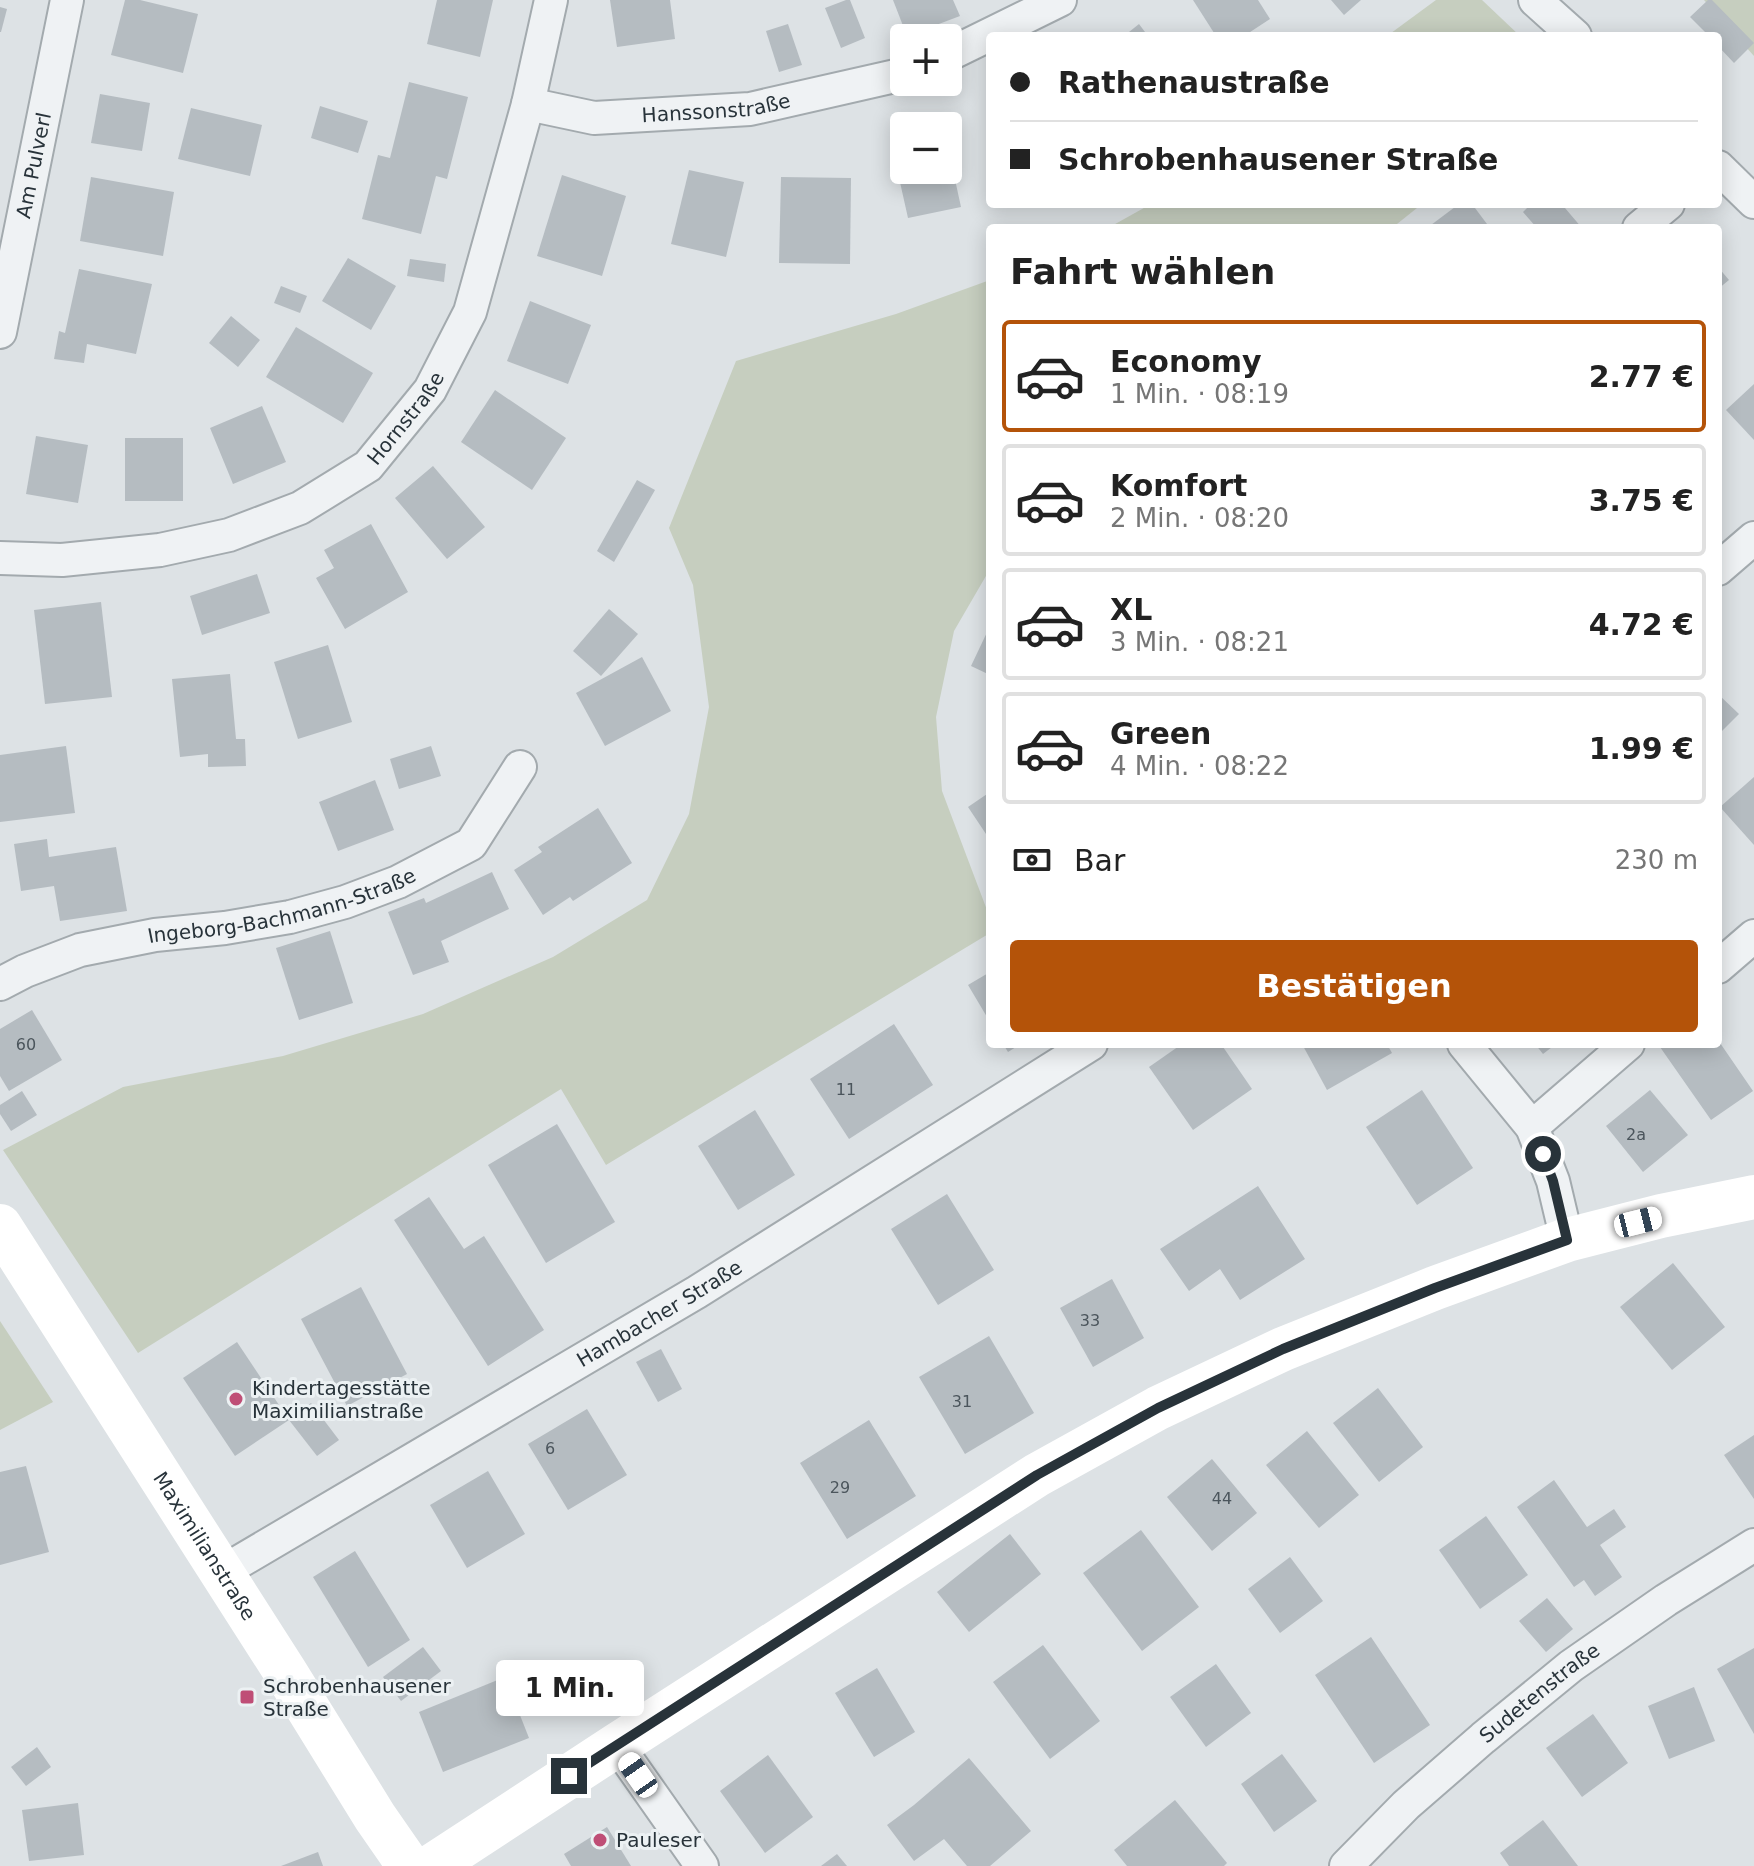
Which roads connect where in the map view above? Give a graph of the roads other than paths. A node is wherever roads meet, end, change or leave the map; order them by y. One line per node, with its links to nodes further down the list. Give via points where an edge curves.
1 (67, 0): 15 (street, Am Pulverl)
2 (551, 0): 10 (street, Hornstraße)
3 (1060, 0): 5 (street)
4 (1535, 0): 6 (street)
5 (995, 32)
6 (1571, 32)
7 (986, 36): 8 (street)
8 (962, 48)
9 (890, 77): 10 (street, Hanssonstraße, via 750,109 594,118)
10 (528, 104): 17 (street, Hornstraße, via 470,312 430,390 368,466 300,508 229,535 160,550 62,560)
11 (1722, 171): 12 (street)
12 (1754, 202)
13 (1663, 208): 14 (street)
14 (1644, 224)
15 (0, 332)
16 (1754, 538): 18 (street)
17 (0, 558)
18 (1722, 566)
19 (520, 767): 22 (street, Ingeborg-Bachmann-Straße, via 471,844 398,882 290,917 80,950)
20 (1754, 936): 21 (street)
21 (1722, 964)
22 (0, 984)
23 (1085, 1048): 31 (street, Hambacher Straße, via 697,1292)
24 (1467, 1048): 26 (street)
25 (1623, 1048): 26 (street)
26 (1532, 1127): 29 (street, via 1553,1181)
27 (1754, 1197): 29 (street)
28 (0, 1226): 31 (street, Maximilianstraße)
29 (1567, 1240): 32 (street, via 1283,1349 1158,1408 1037,1475)
30 (1754, 1545): 36 (street, Sudetenstraße, via 1571,1666 1406,1805)
31 (222, 1572): 33 (street, Maximilianstraße)
32 (617, 1745): 34 (street); 35 (street)
33 (409, 1866)
34 (432, 1866)
35 (702, 1866)
36 (1346, 1866)

